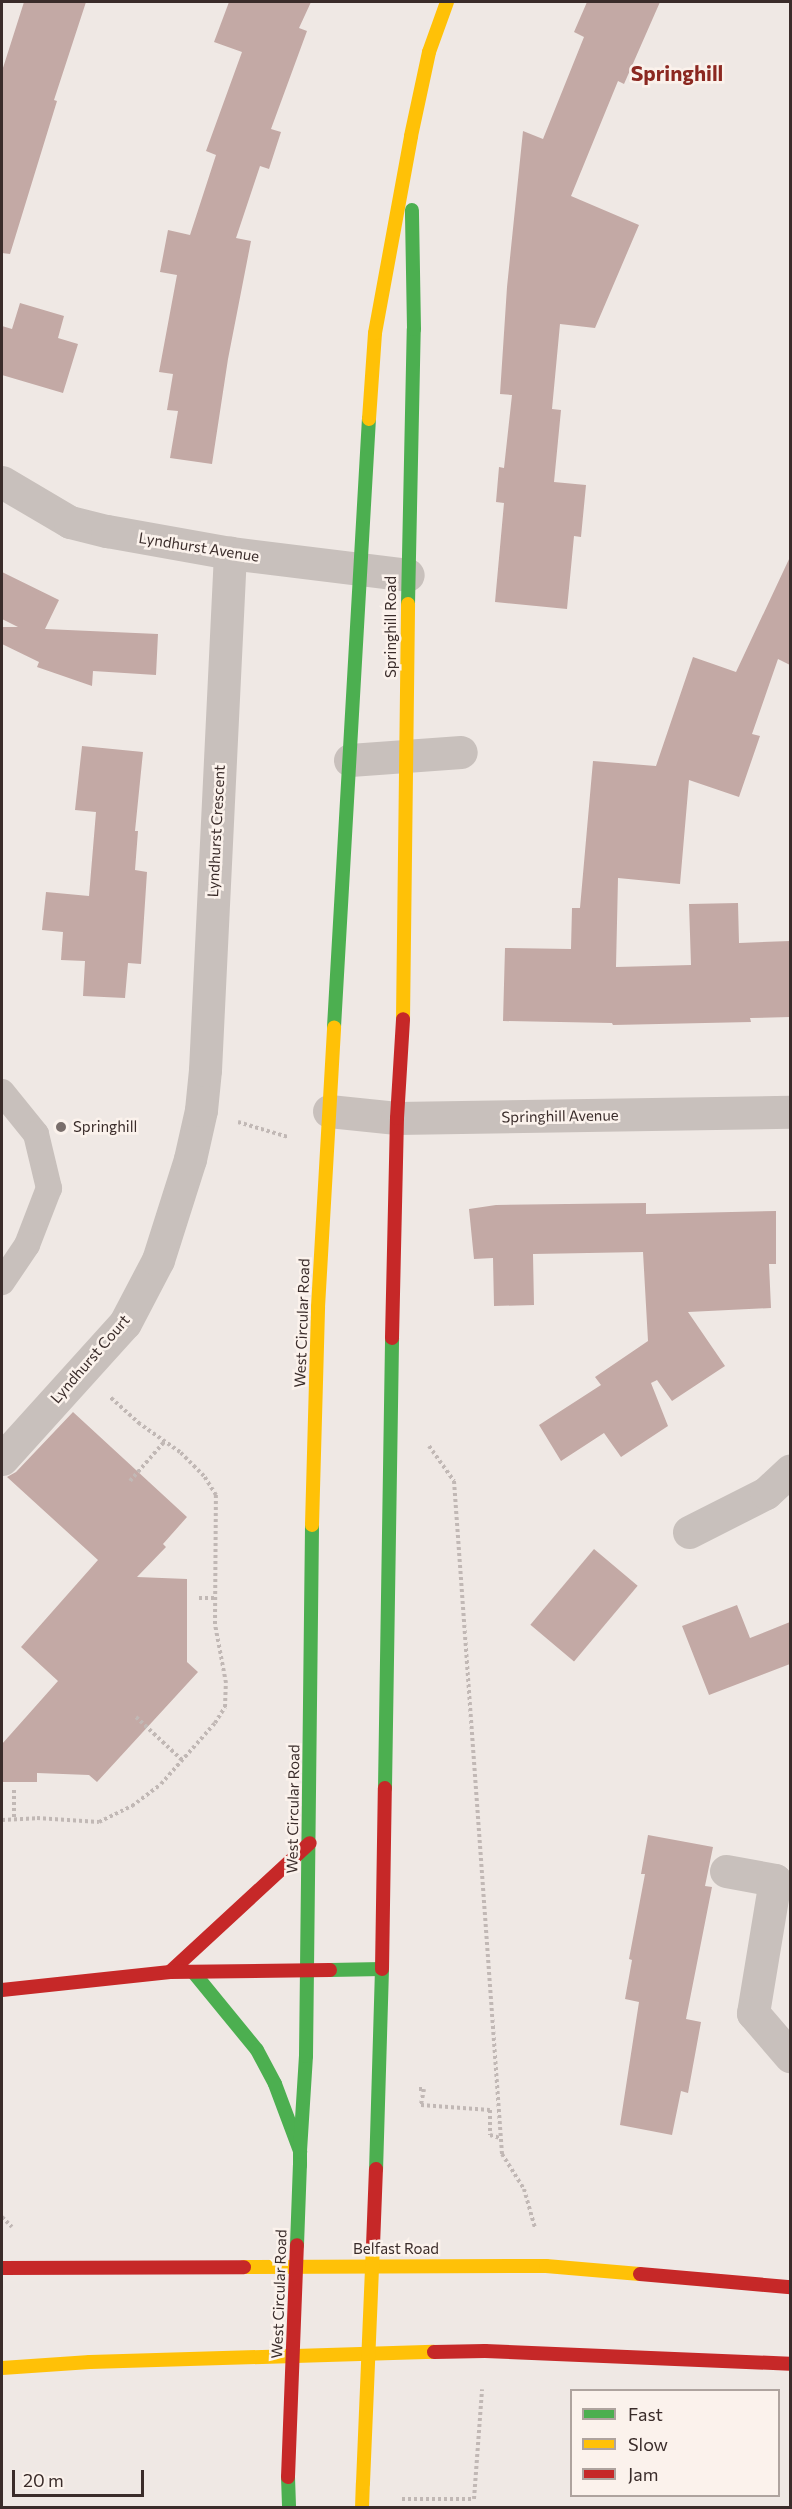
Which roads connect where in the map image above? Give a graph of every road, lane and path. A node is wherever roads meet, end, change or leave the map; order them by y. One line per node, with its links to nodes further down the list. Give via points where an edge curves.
1 (447, 2): 2 (main road, Springhill Road, via 429,52)
2 (411, 136): 5 (main road, Springhill Road, via 375,333); 6 (main road, Springhill Road, via 414,329)
3 (2, 482): 4 (street, Lyndhurst Avenue, via 70,522)
4 (230, 553): 5 (street, Lyndhurst Avenue); 11 (street, Lyndhurst Crescent)
5 (362, 571): 6 (street, Lyndhurst Avenue); 9 (main road, Springhill Road)
6 (408, 575): 8 (main road, Springhill Road)
7 (461, 752): 8 (street)
8 (407, 757): 9 (street); 14 (main road, Springhill Road, via 404,996)
9 (350, 760): 12 (main road, Springhill Road)
10 (2, 1092): 16 (lane, via 36,1134 49,1188 27,1245)
11 (201, 1110): 15 (path); 17 (street, Lyndhurst Court, via 158,1260 125,1323)
12 (329, 1111): 14 (street, Springhill Avenue); 15 (main road, West Circular Road)
13 (790, 1112): 14 (street, Springhill Avenue)
14 (397, 1118): 18 (main road)
15 (326, 1149): 31 (main road, West Circular Road, via 313,1491)
16 (2, 1282)
17 (81, 1371): 19 (path); 20 (street, Lyndhurst Court)
18 (390, 1392): 33 (main road, via 389,1684); 40 (path, via 454,1481)
19 (164, 1442): 22 (path); 25 (path, via 204,1476 216,1495)
20 (2, 1459)
21 (790, 1471): 23 (street, via 766,1493)
22 (130, 1480)
23 (689, 1532)
24 (198, 1598): 25 (path)
25 (215, 1598): 27 (path, via 215,1624 226,1683 225,1707)
26 (136, 1718): 27 (path)
27 (183, 1760): 29 (path, via 132,1806 99,1822)
28 (14, 1790): 29 (path)
29 (14, 1819): 30 (path)
30 (2, 1820)
31 (310, 1843): 34 (main road, West Circular Road); 35 (main road)
32 (726, 1871): 38 (street, via 775,1880 753,2013)
33 (382, 1969): 34 (main road); 39 (main road)
34 (307, 1970): 36 (main road); 41 (main road, West Circular Road)
35 (170, 1972): 36 (main road); 37 (main road)
36 (194, 1973): 41 (main road, via 257,2050 275,2084)
37 (2, 1990)
38 (790, 2056)
39 (380, 2087): 40 (path, via 424,2089 421,2105 490,2110 490,2135); 48 (main road, bridge)
40 (500, 2138): 42 (path, via 502,2154 524,2189)
41 (300, 2151): 49 (main road, West Circular Road, bridge)
42 (546, 2266): 43 (main road, Belfast Road); 44 (main road, Belfast Road)
43 (2, 2268)
44 (790, 2287)
45 (485, 2351): 46 (main road); 47 (main road); 48 (path, via 474,2499)
46 (790, 2364)
47 (2, 2368)
48 (362, 2504)
49 (289, 2508)

